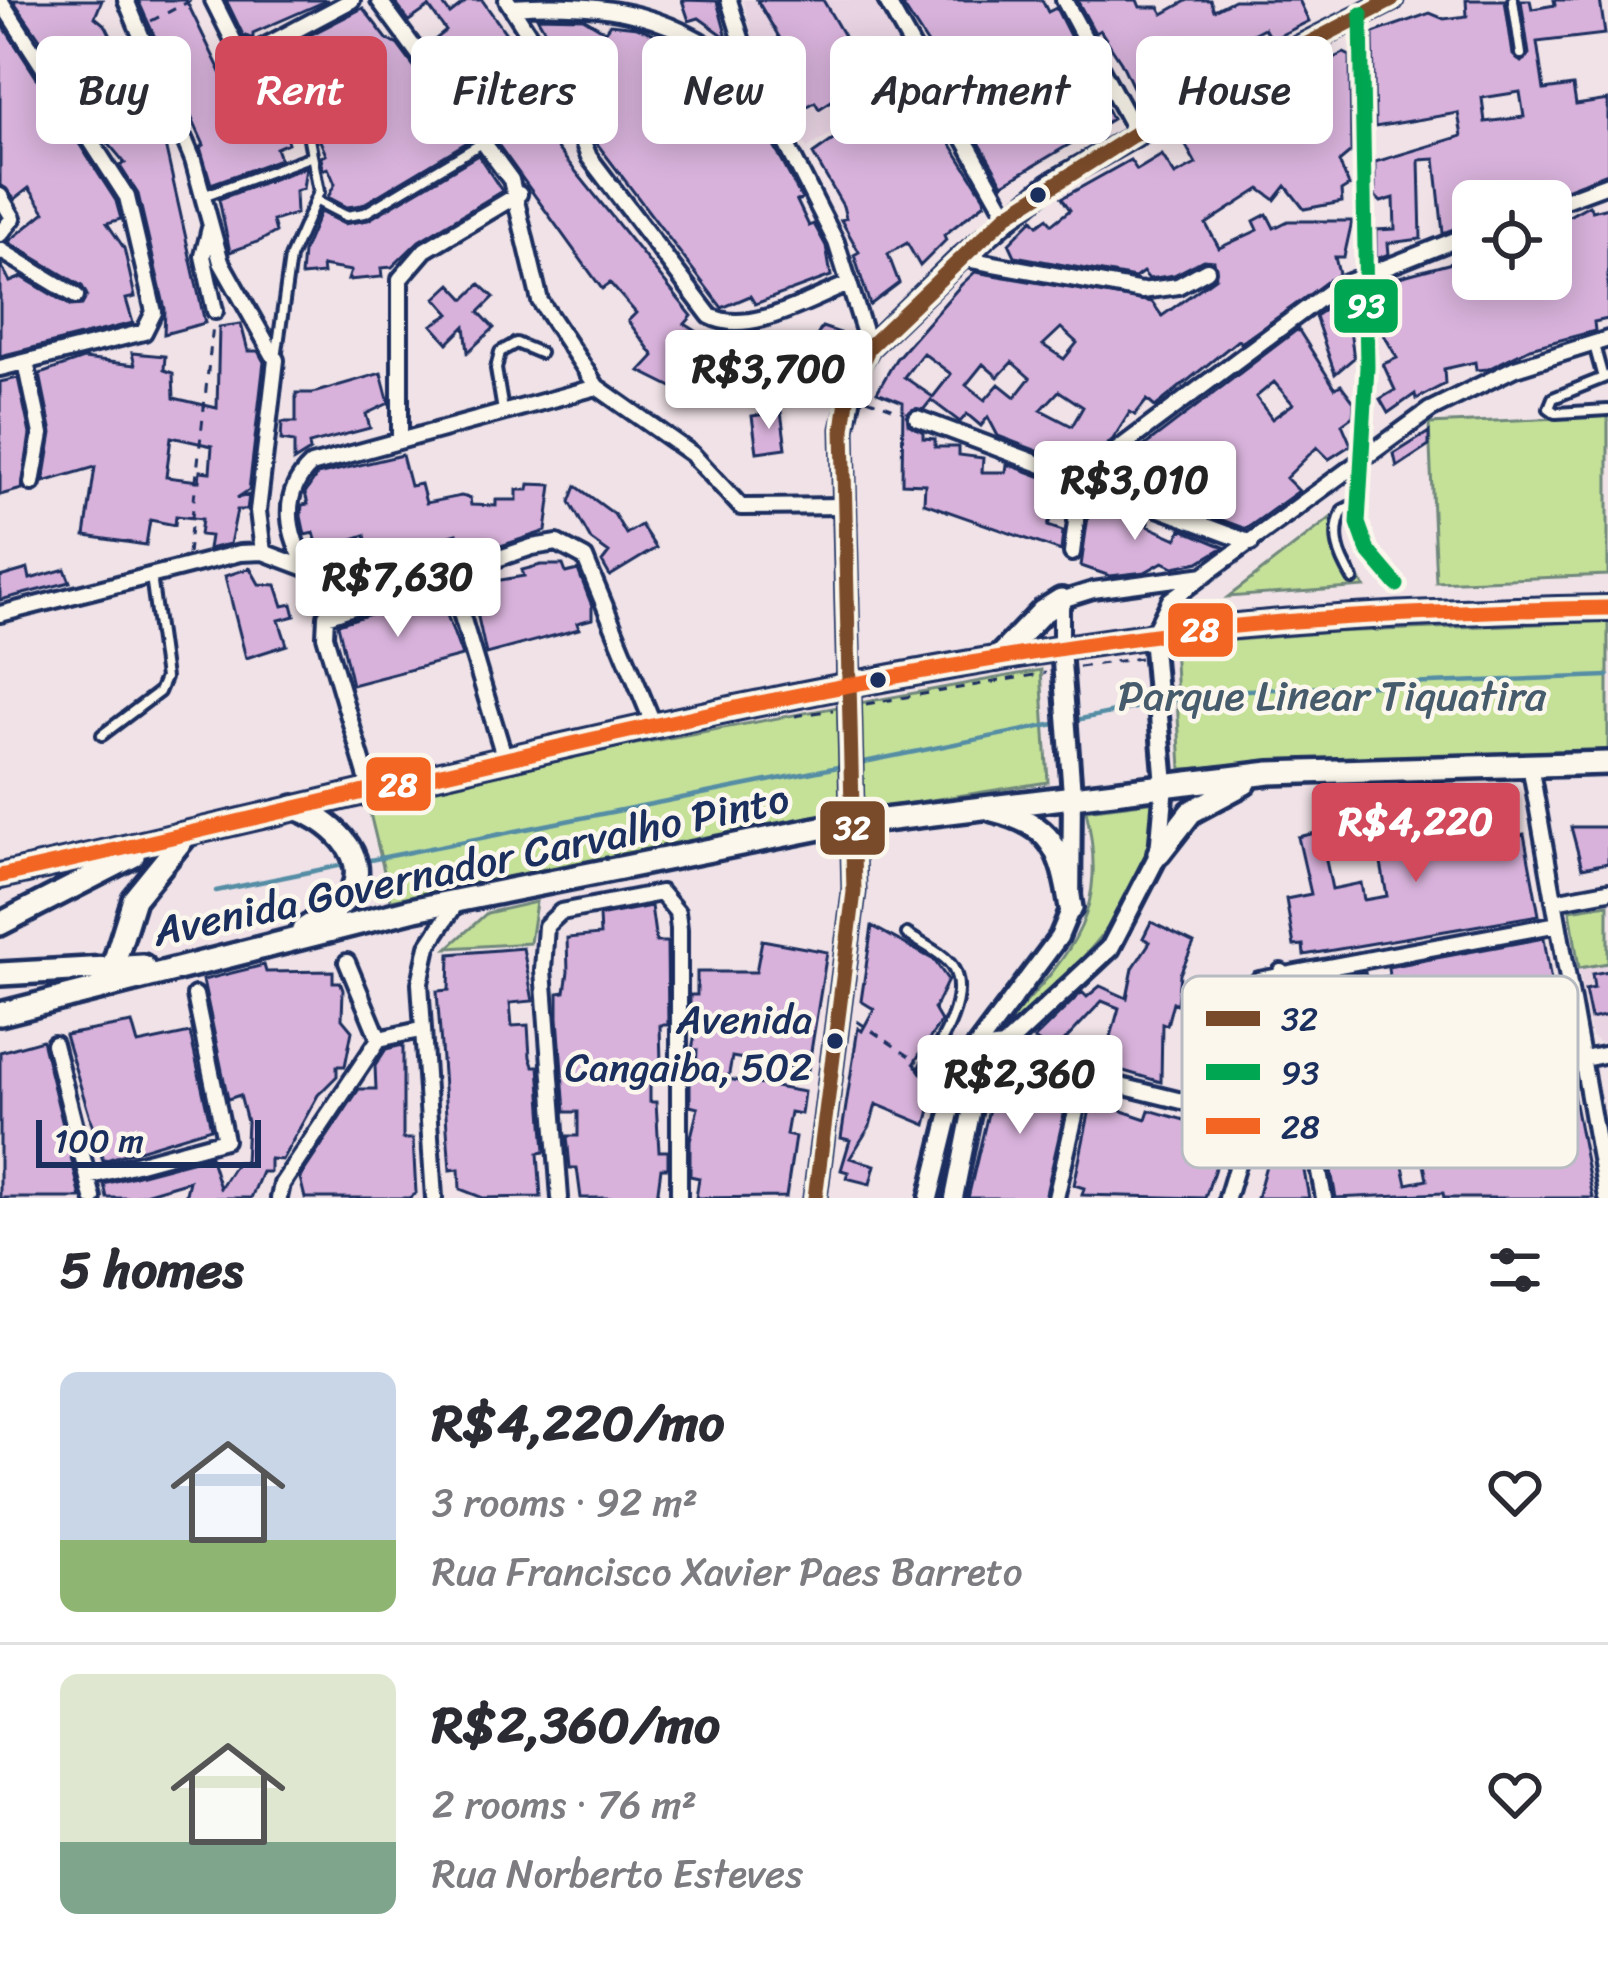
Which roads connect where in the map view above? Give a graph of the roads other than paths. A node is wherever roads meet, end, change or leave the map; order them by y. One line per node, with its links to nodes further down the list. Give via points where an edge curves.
1 (0, 0): 47 (street, via 128,197 154,312 144,332)
2 (126, 0): 29 (street)
3 (213, 0): 4 (street, via 235,44 254,52)
4 (352, 0)
5 (379, 0): 17 (street)
6 (728, 0): 15 (street)
7 (886, 0): 32 (street)
8 (1064, 0): 19 (street)
9 (1513, 0): 18 (lane)
10 (1388, 1): 12 (main road)
11 (510, 3): 13 (street); 14 (street, via 577,1 661,16)
12 (1361, 14): 16 (main road); 39 (street)
13 (532, 36)
14 (696, 36)
15 (740, 36)
16 (1319, 36)
17 (411, 43)
18 (1521, 54)
19 (1136, 133): 32 (main road)
20 (310, 144): 25 (lane)
21 (480, 144): 31 (lane, via 365,213 346,216)
22 (487, 144): 27 (street)
23 (583, 144): 40 (street, via 710,316 737,324)
24 (788, 144): 40 (street)
25 (312, 156): 29 (lane); 31 (lane)
26 (1608, 184): 30 (street)
27 (519, 194): 50 (street, via 540,301); 54 (street, via 425,250 400,279)
28 (0, 196): 34 (street, via 13,218)
29 (203, 196): 33 (street)
30 (1572, 197)
31 (316, 200): 46 (lane, via 290,258)
32 (1006, 215): 37 (main road)
33 (210, 229): 42 (street, via 202,256); 46 (street)
34 (0, 234)
35 (1452, 241): 39 (street)
36 (0, 250): 41 (street)
37 (961, 258): 38 (street, via 1142,291 1178,286); 44 (main road)
38 (1207, 270)
39 (1362, 274): 55 (street); 56 (street, via 1294,313)
40 (849, 284): 44 (street)
41 (76, 296)
42 (215, 311)
43 (1600, 341): 49 (lane); 55 (street, via 1515,368 1430,410)
44 (869, 347): 59 (main road, via 848,393)
45 (540, 353): 52 (lane, via 516,343 500,352)
46 (275, 360): 61 (street, via 258,511)
47 (26, 362): 48 (street); 57 (street, via 40,434)
48 (0, 368)
49 (1605, 377): 51 (lane, via 1553,398 1549,408)
50 (597, 387): 52 (street); 59 (street, via 692,454 734,503)
51 (1608, 410)
52 (503, 411): 54 (street)
53 (917, 418): 56 (street)
54 (400, 437): 63 (street, via 310,466 295,480 290,525)
55 (1364, 457): 58 (street); 60 (street)
56 (1085, 479): 60 (street); 62 (street)
57 (32, 483)
58 (1358, 502): 67 (lane, via 1343,510 1336,529); 68 (street, via 1368,551)
59 (845, 514): 129 (main road, bridge, via 854,892)
60 (1251, 543): 66 (street)
61 (263, 552): 63 (street); 65 (street)
62 (1072, 553)
63 (310, 572): 69 (street)
64 (449, 573): 69 (street); 76 (street, via 532,547 572,548 597,579); 78 (street)
65 (151, 574): 72 (street); 77 (lane, via 165,678 159,692)
66 (1210, 574): 70 (street); 73 (street, via 1163,606)
67 (1353, 579)
68 (1397, 585)
69 (383, 595): 84 (street, via 336,608 324,625)
70 (1061, 601): 74 (main road); 75 (street)
71 (1608, 608): 73 (main road, Avenida Governador Carvalho Pinto, via 1430,612)
72 (0, 614)
73 (1153, 645): 75 (main road, Avenida Governador Carvalho Pinto); 82 (street)
74 (997, 659): 75 (main road, Avenida Governador Carvalho Pinto); 76 (main road, Avenida Governador Carvalho Pinto)
75 (1063, 668): 83 (street)
76 (653, 724): 78 (main road, Avenida Governador Carvalho Pinto)
77 (102, 735)
78 (504, 756): 84 (main road, Avenida Governador Carvalho Pinto)
79 (1608, 764): 80 (main road, Avenida Governador Carvalho Pinto)
80 (1530, 765): 81 (main road, Avenida Governador Carvalho Pinto); 93 (street)
81 (1270, 773): 82 (main road, Avenida Governador Carvalho Pinto); 89 (main road, via 1203,802)
82 (1164, 779): 83 (main road, Avenida Governador Carvalho Pinto); 89 (street)
83 (1071, 785): 86 (main road, Avenida Governador Carvalho Pinto); 94 (street)
84 (370, 788): 85 (main road, Avenida Governador Carvalho Pinto)
85 (295, 807): 87 (main road, Avenida Governador Carvalho Pinto); 98 (main road, via 341,834 354,885 348,899)
86 (980, 807): 92 (main road, Avenida Governador Carvalho Pinto, via 826,827); 94 (main road, via 1024,818 1056,847)
87 (186, 835): 88 (main road, Avenida Governador Carvalho Pinto); 105 (main road, via 134,898)
88 (161, 841): 90 (main road, Avenida Governador Carvalho Pinto); 95 (main road)
89 (1159, 853): 113 (street, via 1110,948)
90 (0, 876)
91 (1608, 891): 93 (street)
92 (459, 899): 98 (main road, Avenida Governador Carvalho Pinto); 108 (street, via 428,946)
93 (1554, 901): 96 (street)
94 (1071, 908): 114 (street, via 1059,938)
95 (0, 924)
96 (1558, 924): 100 (street); 104 (street)
97 (907, 934): 109 (lane, via 954,969)
98 (288, 940): 105 (main road, Avenida Governador Carvalho Pinto, via 182,968)
99 (347, 962): 111 (street)
100 (1282, 972): 102 (street); 103 (street)
101 (0, 974): 105 (main road)
102 (1270, 976)
103 (1283, 976)
104 (1567, 976)
105 (108, 977): 107 (main road, Avenida Governador Carvalho Pinto)
106 (195, 995): 123 (street, via 227,1129 216,1145)
107 (0, 1014)
108 (420, 1030): 111 (street); 126 (street)
109 (946, 1036): 114 (lane); 118 (lane)
110 (1578, 1036): 116 (street)
111 (379, 1039): 125 (street)
112 (54, 1044): 123 (street)
113 (1004, 1047): 114 (street); 119 (street); 131 (street, via 972,1108)
114 (970, 1052): 130 (street)
115 (1608, 1054): 116 (street)
116 (1582, 1059): 117 (street); 135 (street)
117 (1578, 1060)
118 (926, 1066)
119 (1084, 1077): 120 (street); 132 (street)
120 (1182, 1101)
121 (1236, 1168): 133 (street)
122 (1319, 1168): 134 (street)
123 (88, 1177): 124 (street)
124 (93, 1198)
125 (279, 1198)
126 (434, 1198)
127 (560, 1198): 128 (street, via 546,926 561,912 644,893 661,893 677,912)
128 (679, 1198)
129 (815, 1198)
130 (929, 1198)
131 (954, 1198)
132 (1056, 1198)
133 (1227, 1198)
134 (1324, 1198)
135 (1606, 1198)

